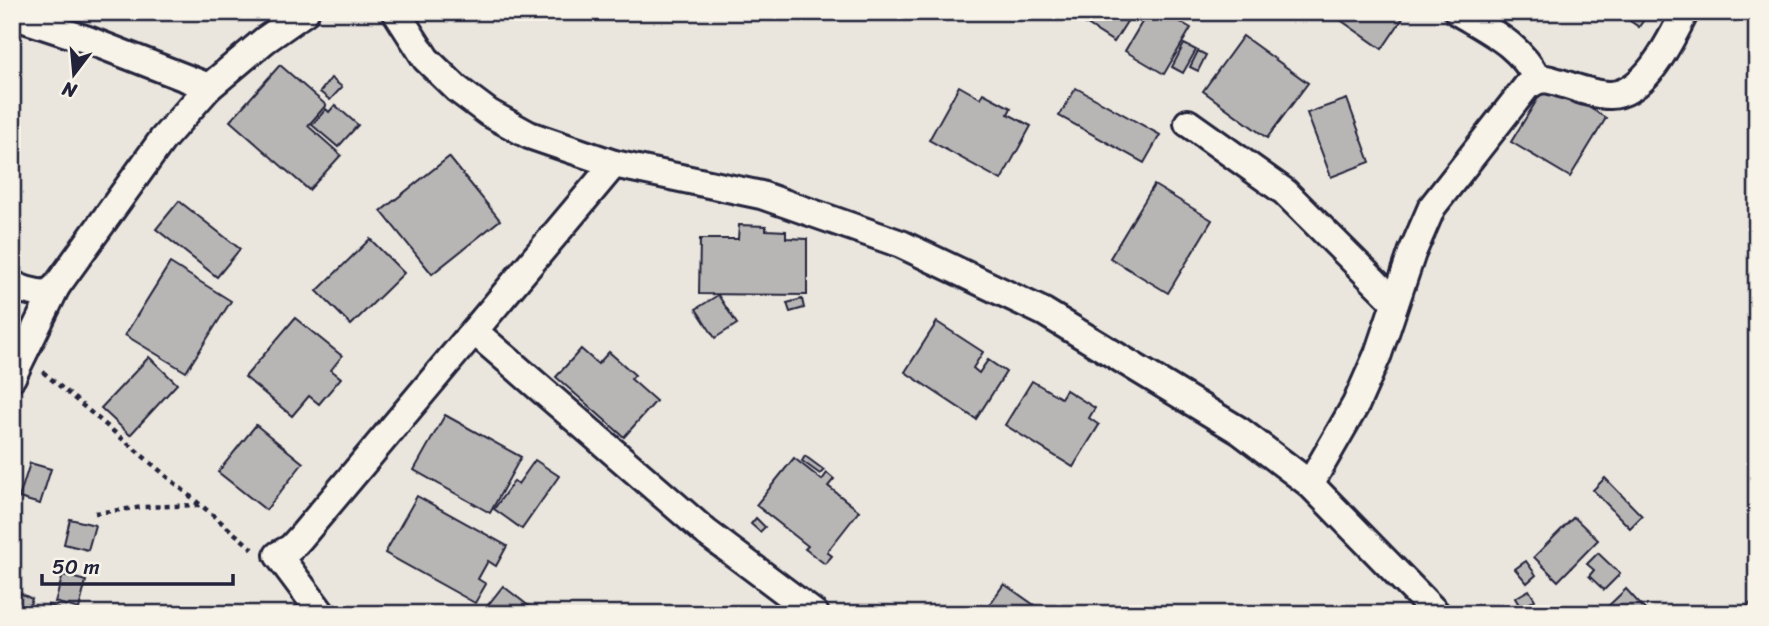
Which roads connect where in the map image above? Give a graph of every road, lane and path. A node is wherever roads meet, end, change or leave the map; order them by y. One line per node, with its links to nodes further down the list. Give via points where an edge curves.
1 (305, 12): 7 (street)
2 (397, 12): 9 (street, via 426,59 489,113 529,135)
3 (1458, 12): 6 (street, via 1514,46)
4 (1685, 12): 6 (street, via 1657,62 1623,92 1602,94)
5 (12, 15): 7 (street)
6 (1538, 80): 12 (street, via 1527,86 1432,207)
7 (209, 87): 11 (street, via 162,140)
8 (1188, 123): 12 (street, via 1285,192)
9 (614, 164): 13 (street); 15 (street, via 761,195 901,244 1044,312 1240,431)
10 (12, 284): 11 (street, via 39,293)
11 (56, 287): 14 (street)
12 (1395, 302): 15 (street, via 1356,404)
13 (474, 331): 18 (street, via 291,548); 21 (street, via 707,533)
14 (17, 367): 16 (path, via 79,401)
15 (1310, 484): 19 (street)
16 (200, 505): 17 (path); 18 (path, via 253,549)
17 (95, 513)
18 (278, 555): 20 (street)
19 (1424, 609)
20 (322, 614)
21 (815, 614)

